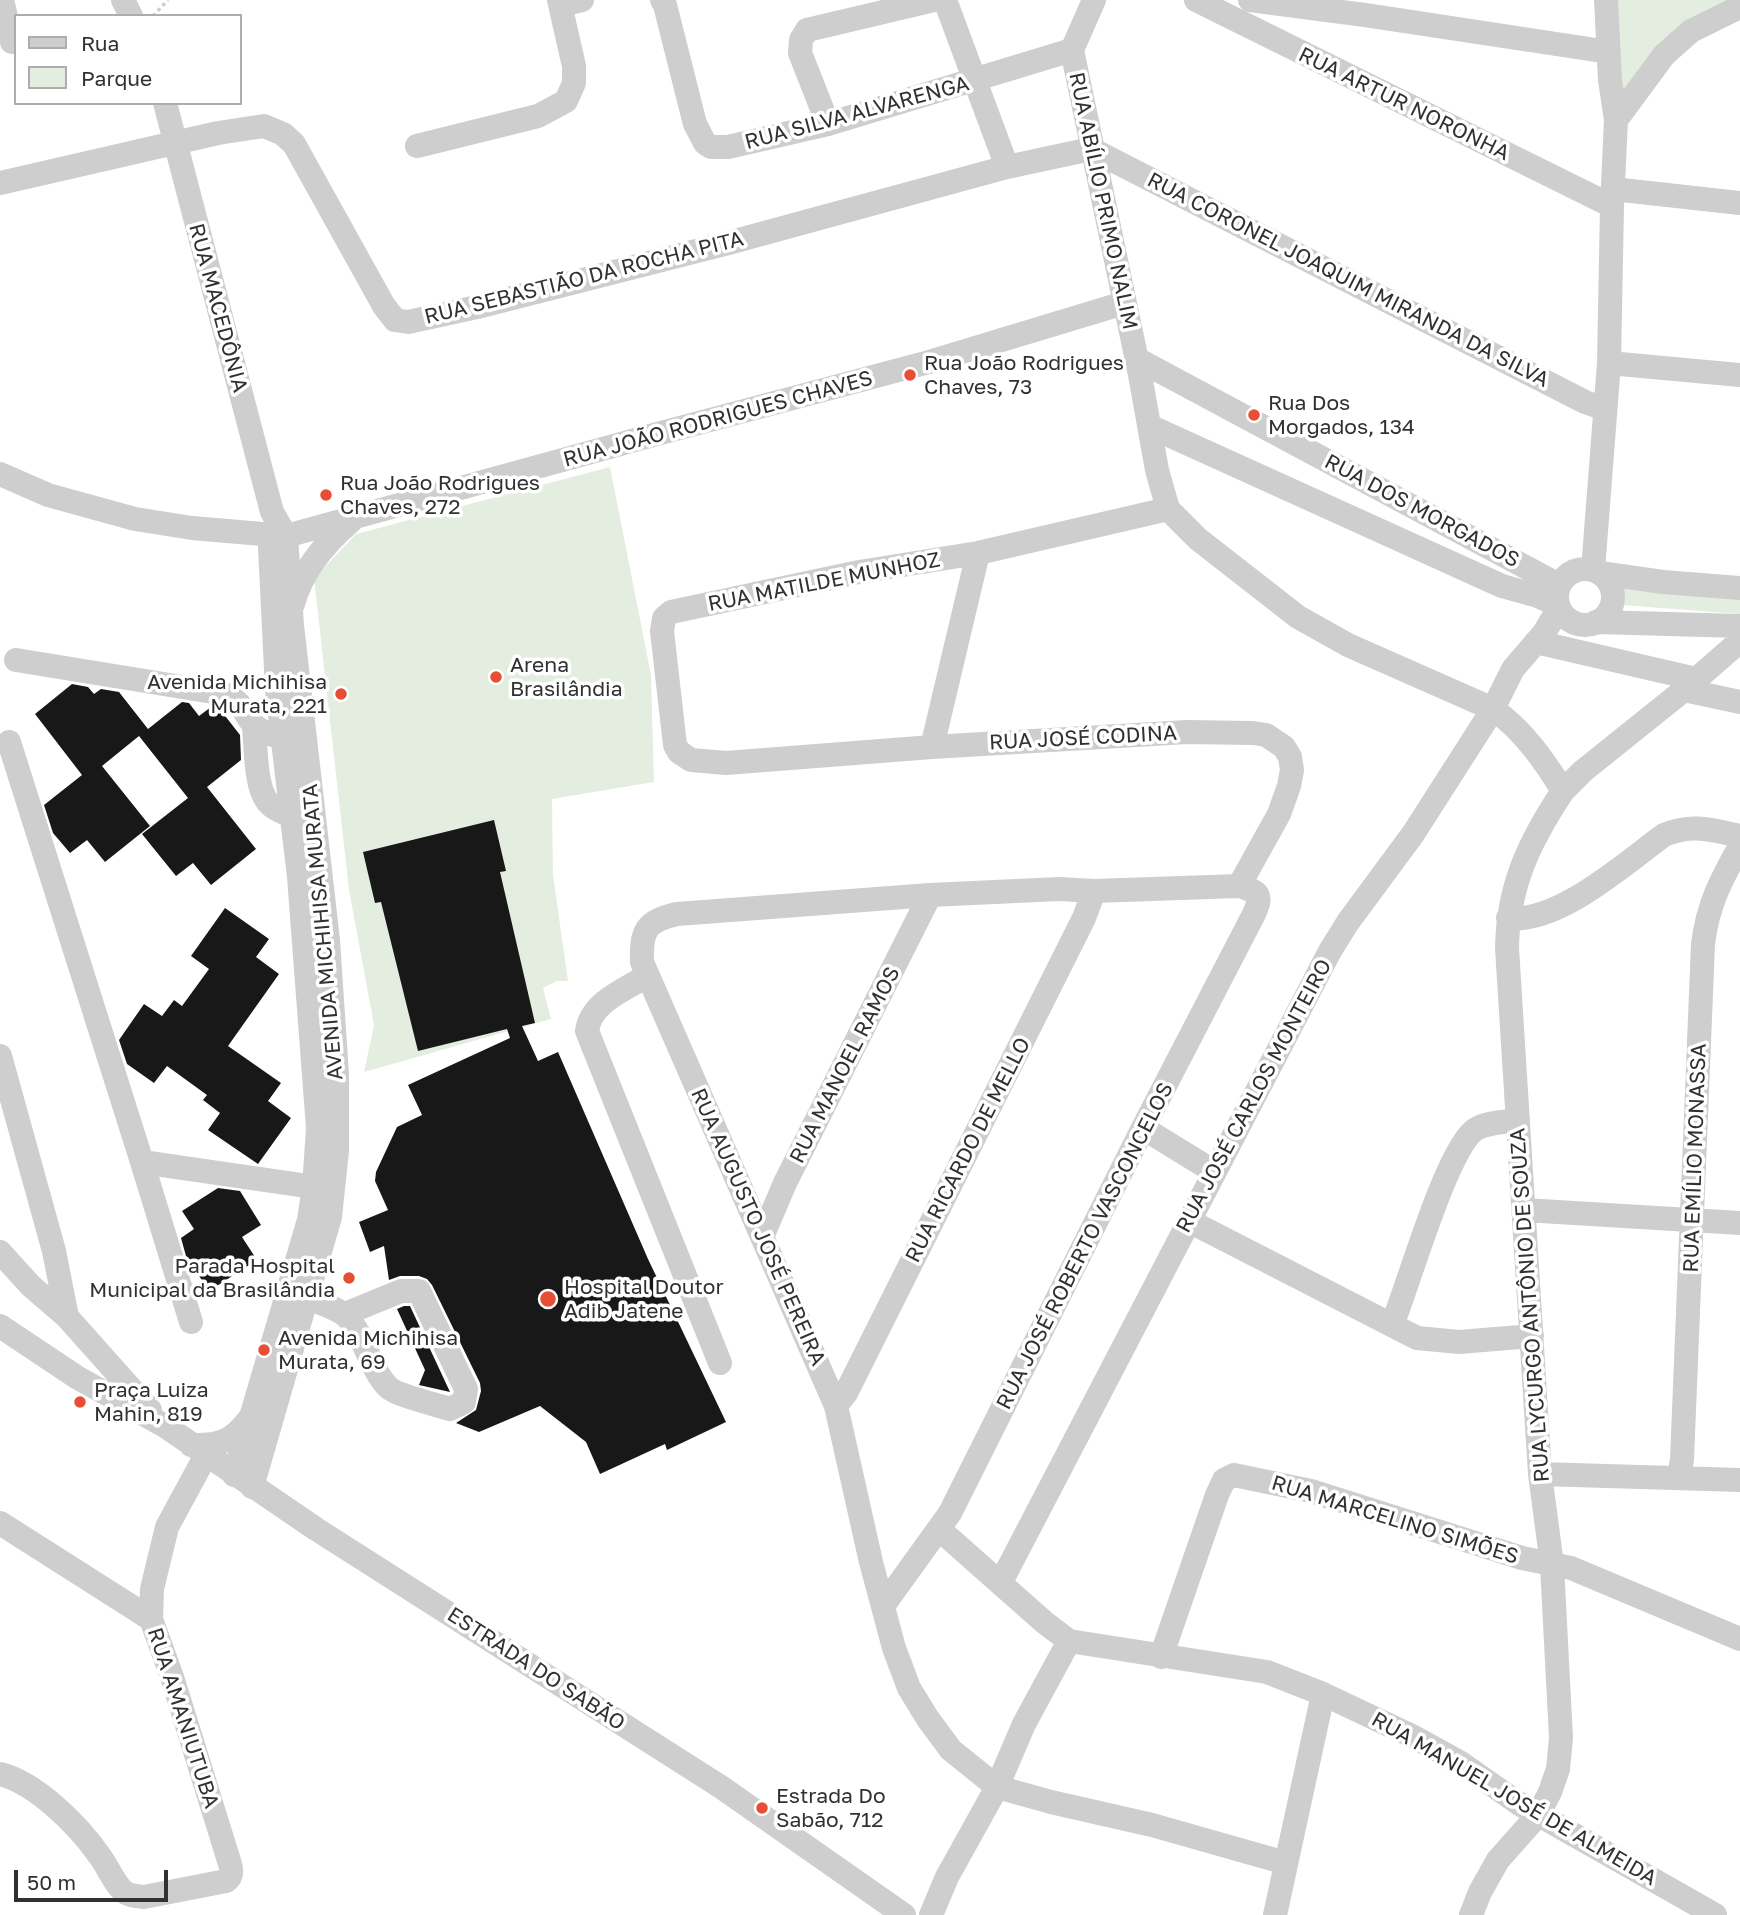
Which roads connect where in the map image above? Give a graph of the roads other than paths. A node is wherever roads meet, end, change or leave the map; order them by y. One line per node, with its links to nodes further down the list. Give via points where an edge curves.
1 (2, 0): 11 (street)
2 (662, 0): 17 (street, RUA SILVA ALVARENGA, via 695,124 705,143 728,147)
3 (934, 0): 17 (street, via 807,30 800,53)
4 (945, 0): 14 (street)
5 (1094, 0): 12 (street)
6 (1196, 0): 23 (street, RUA ARTUR NORONHA)
7 (1250, 0): 13 (street)
8 (1606, 0): 13 (street)
9 (567, 2): 19 (street, via 575,83 566,101 538,116)
10 (1740, 7): 16 (street, via 1691,32 1664,55)
11 (12, 42)
12 (1072, 50): 14 (street, RUA SILVA ALVARENGA); 20 (street, RUA ABÍLIO PRIMO NALIM)
13 (1609, 52): 16 (street)
14 (974, 81): 17 (street, RUA SILVA ALVARENGA); 21 (street)
15 (166, 105): 18 (street, RUA MACEDÔNIA)
16 (1616, 120): 23 (street)
17 (828, 124)
18 (177, 144): 21 (street, RUA SEBASTIÃO DA ROCHA PITA, via 264,126 283,134 302,157 383,306 395,320 408,322 728,243); 22 (street, RUA SEBASTIÃO DA ROCHA PITA); 34 (street, RUA MACEDÔNIA)
19 (417, 146)
20 (1091, 149): 21 (street, RUA SEBASTIÃO DA ROCHA PITA); 25 (street, RUA ABÍLIO PRIMO NALIM); 29 (street, RUA CORONEL JOAQUIM MIRANDA DA SILVA)
21 (1007, 167)
22 (0, 183)
23 (1613, 197): 24 (street, RUA ARTUR NORONHA); 27 (street)
24 (1740, 203)
25 (1124, 303): 26 (street, RUA ABÍLIO PRIMO NALIM); 33 (street, RUA JOÃO RODRIGUES CHAVES, via 929,362)
26 (1137, 359): 30 (street, RUA ABÍLIO PRIMO NALIM); 37 (street, RUA DOS MORGADOS)
27 (1609, 363): 28 (street); 29 (street)
28 (1740, 375)
29 (1605, 409): 37 (street, RUA JOSÉ CARLOS MONTEIRO, via 1596,544)
30 (1149, 426): 32 (street, RUA ABÍLIO PRIMO NALIM); 37 (street, via 1489,580 1538,596)
31 (0, 474): 34 (street, via 48,495 135,519 192,528)
32 (1168, 509): 35 (street, RUA MATILDE MUNHOZ); 45 (street, via 1298,617 1348,645)
33 (354, 518): 34 (street, RUA JOÃO RODRIGUES CHAVES); 38 (street, via 311,564)
34 (276, 528): 38 (street, AVENIDA MICHIHISA MURATA); 47 (street, AVENIDA MICHIHISA MURATA, via 277,691)
35 (978, 553): 49 (street); 50 (street, RUA MATILDE MUNHOZ, via 859,572 667,614 662,624 663,651 675,745 691,760)
36 (1738, 587): 37 (street, via 1663,582)
37 (1577, 594): 39 (street); 40 (street, RUA JOSÉ CARLOS MONTEIRO)
38 (291, 612): 72 (street, AVENIDA MICHIHISA MURATA, via 328,940 337,1075 337,1151 330,1217)
39 (1740, 625)
40 (1540, 637): 43 (street); 45 (street, RUA JOSÉ CARLOS MONTEIRO, via 1513,669)
41 (1740, 641): 43 (street, RUA LYCURGO ANTÔNIO DE SOUZA)
42 (16, 660): 46 (street, via 225,694 235,698)
43 (1690, 685): 44 (street); 51 (street, RUA LYCURGO ANTÔNIO DE SOUZA)
44 (1740, 702)
45 (1493, 709): 51 (street, via 1527,739); 64 (street, RUA JOSÉ CARLOS MONTEIRO, via 1330,951)
46 (254, 727): 47 (street); 52 (street, via 262,793 268,803)
47 (282, 737): 52 (street, AVENIDA MICHIHISA MURATA)
48 (9, 743): 63 (street)
49 (932, 747): 50 (street, RUA JOSÉ CODINA); 55 (street, RUA JOSÉ CODINA, via 1187,732 1253,733 1275,739 1290,757 1289,786 1279,814)
50 (726, 763)
51 (1563, 791): 58 (street, RUA LYCURGO ANTÔNIO DE SOUZA, via 1532,841)
52 (291, 816): 65 (street, AVENIDA MICHIHISA MURATA, via 318,1128)
53 (1740, 836): 58 (street, via 1680,828 1572,901 1526,919)
54 (1740, 846): 67 (street, RUA EMÍLIO MONASSA, via 1721,877 1706,923)
55 (1239, 886): 56 (street, RUA AUGUSTO JOSÉ PEREIRA); 62 (street, RUA JOSÉ ROBERTO VASCONCELOS, via 1257,893 1259,903)
56 (1094, 891): 57 (street, RUA AUGUSTO JOSÉ PEREIRA); 81 (street, RUA RICARDO DE MELLO)
57 (930, 895): 59 (street, RUA AUGUSTO JOSÉ PEREIRA, via 660,918 649,926 643,939 642,962); 70 (street, RUA MANOEL RAMOS)
58 (1508, 918): 61 (street, RUA LYCURGO ANTÔNIO DE SOUZA)
59 (648, 976): 70 (street, RUA AUGUSTO JOSÉ PEREIRA); 80 (street, via 596,1009 587,1031)
60 (0, 1056): 74 (street, via 54,1251)
61 (1518, 1120): 66 (street, RUA LYCURGO ANTÔNIO DE SOUZA); 76 (street, via 1478,1128 1458,1151)
62 (1143, 1128): 64 (street); 90 (street, RUA JOSÉ ROBERTO VASCONCELOS)
63 (142, 1162): 65 (street); 75 (street)
64 (1213, 1171): 68 (street, RUA JOSÉ CARLOS MONTEIRO)
65 (314, 1187): 82 (street, AVENIDA MICHIHISA MURATA, via 309,1220)
66 (1524, 1210): 67 (street); 78 (street, RUA LYCURGO ANTÔNIO DE SOUZA)
67 (1693, 1220): 69 (street); 86 (street, RUA EMÍLIO MONASSA)
68 (1189, 1221): 76 (street); 92 (street, RUA JOSÉ CARLOS MONTEIRO)
69 (1740, 1223)
70 (762, 1237): 81 (street, RUA AUGUSTO JOSÉ PEREIRA)
71 (0, 1252): 74 (street, ESTRADA DO SABÃO)
72 (307, 1298): 73 (street); 88 (street, AVENIDA MICHIHISA MURATA)
73 (345, 1314): 73 (street, via 390,1390 450,1409 464,1402 466,1389 419,1291 401,1291)
74 (68, 1320): 79 (street, via 71,1336 60,1350); 83 (street, ESTRADA DO SABÃO)
75 (191, 1322)
76 (1392, 1325): 78 (street, via 1432,1341)
77 (0, 1326): 79 (street, ESTRADA DO SABÃO)
78 (1532, 1336): 85 (street, RUA LYCURGO ANTÔNIO DE SOUZA)
79 (30, 1346): 83 (street, ESTRADA DO SABÃO)
80 (720, 1363)
81 (836, 1406): 93 (street, RUA AUGUSTO JOSÉ PEREIRA)
82 (252, 1415): 84 (street, via 237,1435); 88 (street, AVENIDA MICHIHISA MURATA)
83 (164, 1426): 84 (street, ESTRADA DO SABÃO)
84 (199, 1450): 88 (street, ESTRADA DO SABÃO); 94 (street, RUA AMANIUTUBA, via 167,1527 152,1589)
85 (1540, 1474): 86 (street); 91 (street, RUA LYCURGO ANTÔNIO DE SOUZA)
86 (1679, 1477): 87 (street)
87 (1740, 1480)
88 (243, 1481): 103 (street, ESTRADA DO SABÃO, via 720,1787)
89 (0, 1523): 94 (street)
90 (939, 1529): 92 (street, RUA MANUEL JOSÉ DE ALMEIDA); 93 (street, RUA JOSÉ ROBERTO VASCONCELOS)
91 (1552, 1565): 95 (street, RUA MARCELINO SIMÕES, via 1571,1568); 97 (street, RUA MARCELINO SIMÕES, via 1311,1491 1229,1476 1217,1495); 101 (street, RUA LYCURGO ANTÔNIO DE SOUZA, via 1561,1738 1558,1769)
92 (1001, 1582): 96 (street, RUA MANUEL JOSÉ DE ALMEIDA)
93 (884, 1606): 100 (street, RUA AUGUSTO JOSÉ PEREIRA, via 909,1688 951,1750)
94 (151, 1619): 99 (street, RUA AMANIUTUBA, via 230,1864 226,1881 131,1896 57,1809 34,1790)
95 (1740, 1639)
96 (1069, 1641): 97 (street, RUA MANUEL JOSÉ DE ALMEIDA); 100 (street, via 1024,1724)
97 (1161, 1657): 98 (street, RUA MANUEL JOSÉ DE ALMEIDA, via 1267,1672)
98 (1323, 1694): 101 (street, RUA MANUEL JOSÉ DE ALMEIDA, via 1461,1763); 102 (street)
99 (0, 1774)
100 (997, 1787): 102 (street, RUA AUGUSTO JOSÉ PEREIRA); 104 (street)
101 (1538, 1815): 106 (street, RUA LYCURGO ANTÔNIO DE SOUZA, via 1498,1860); 107 (street, RUA MANUEL JOSÉ DE ALMEIDA)
102 (1286, 1863): 105 (street)
103 (904, 1915)
104 (930, 1915)
105 (1275, 1915)
106 (1471, 1915)
107 (1715, 1915)

